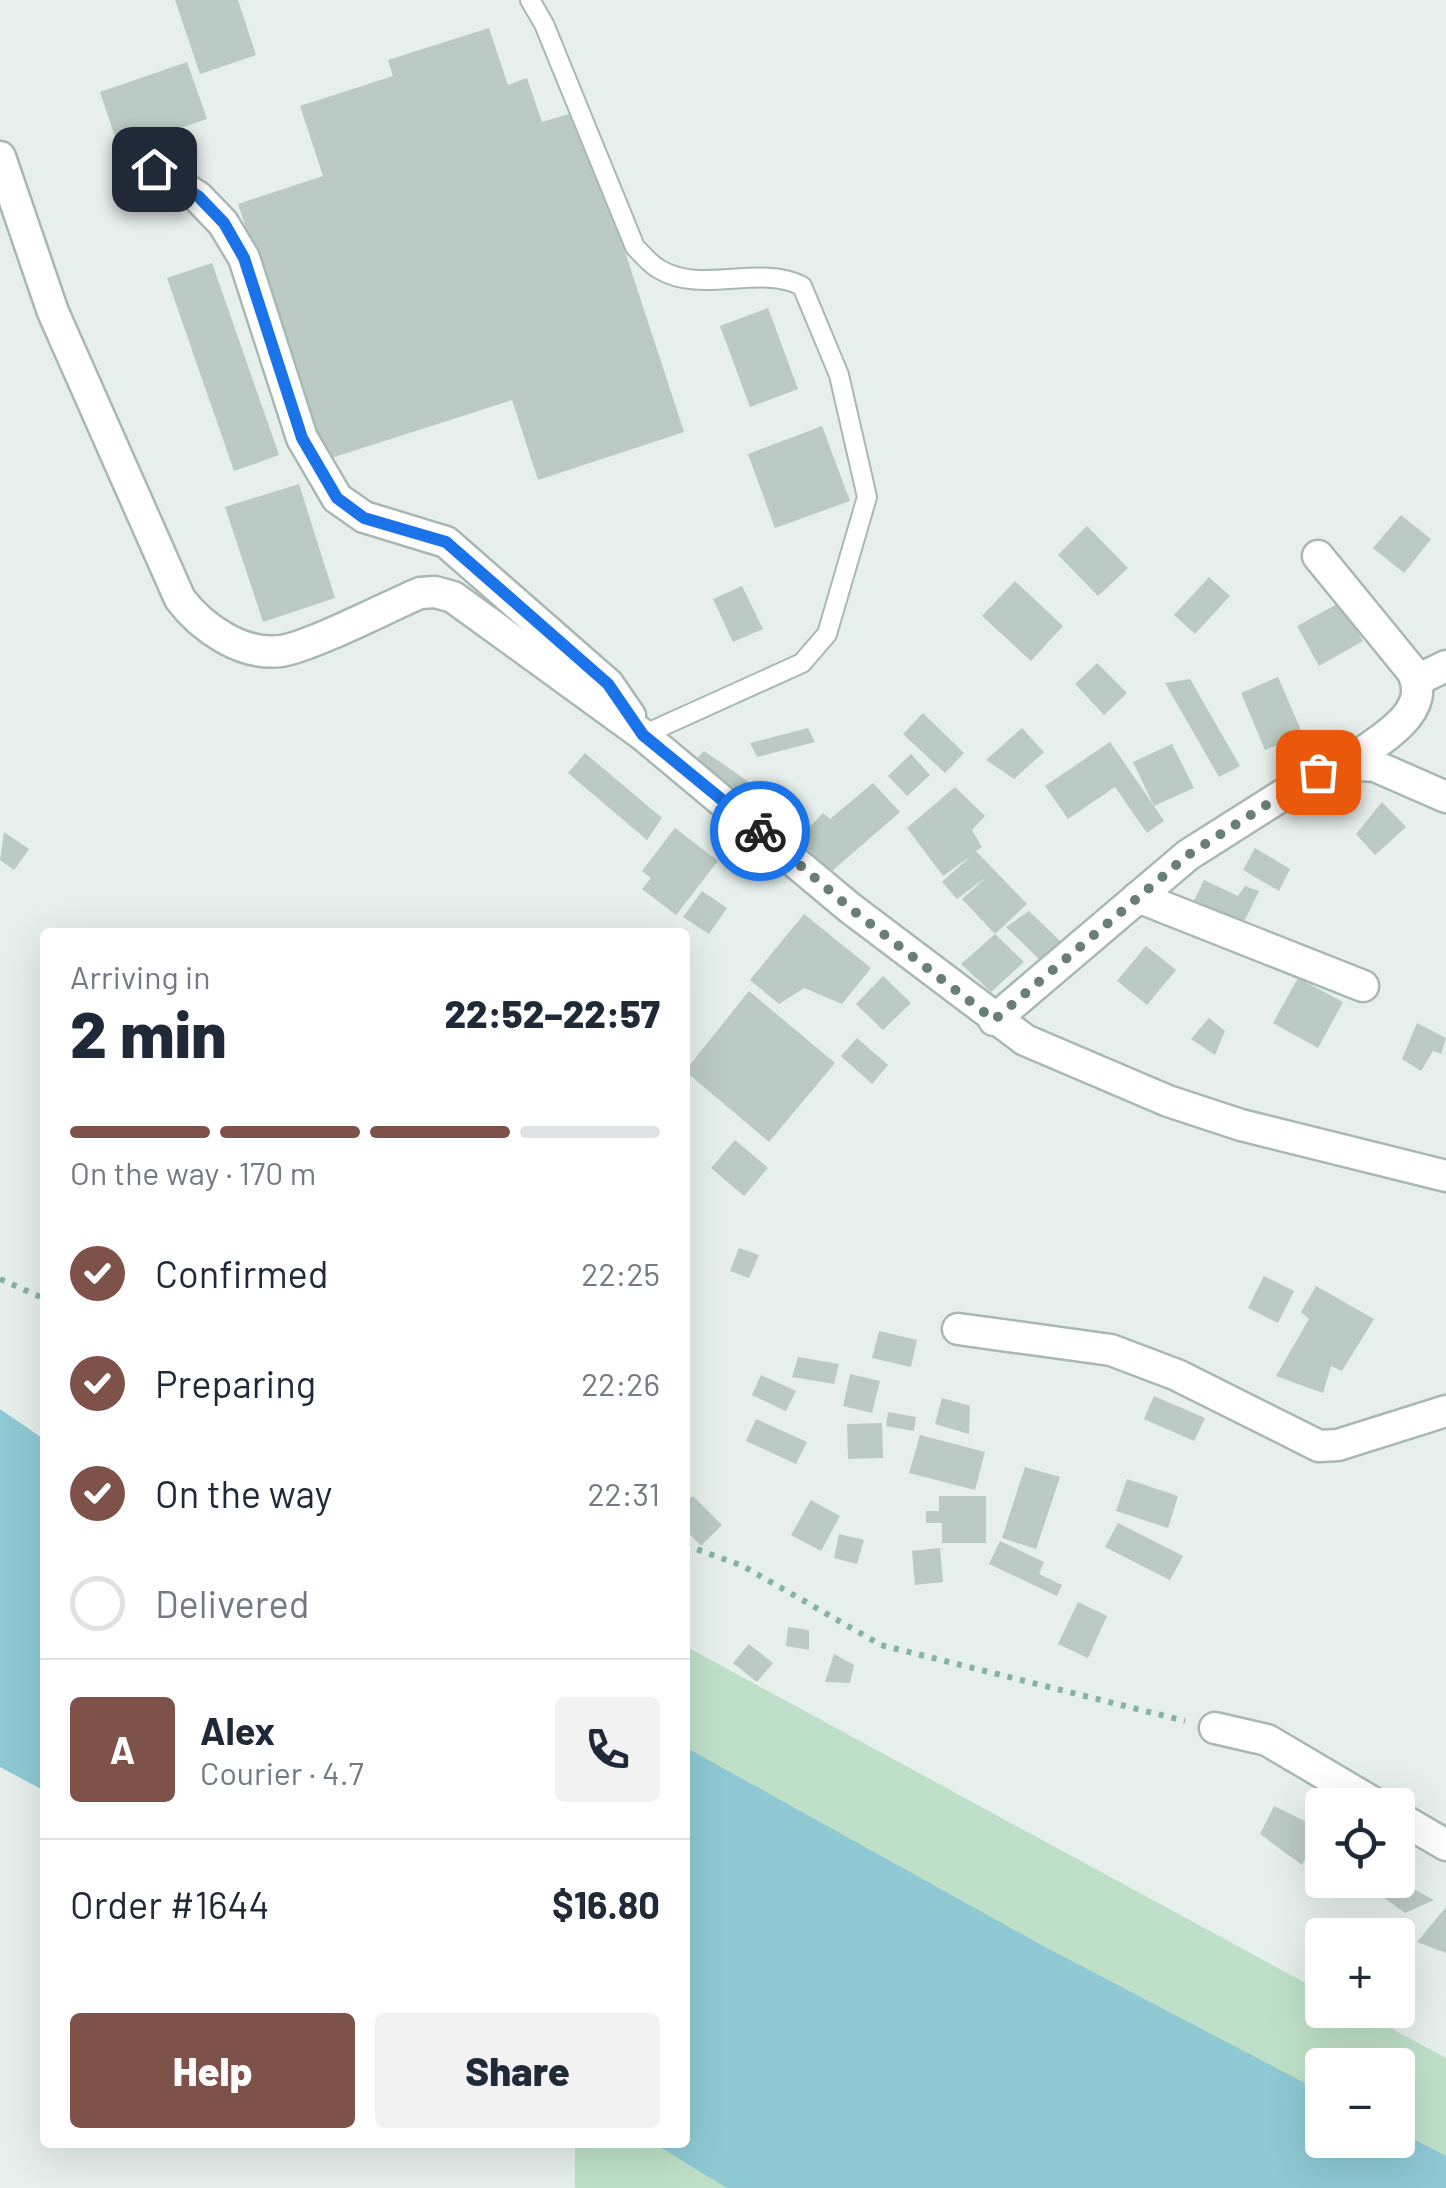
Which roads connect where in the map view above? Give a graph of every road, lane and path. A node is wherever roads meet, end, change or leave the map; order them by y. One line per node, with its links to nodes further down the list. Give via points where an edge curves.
1 (530, 0): 7 (lane, via 635,247 660,270 708,278 782,276 802,286 840,375 866,497 845,584 816,651)
2 (0, 157): 7 (street, via 54,312 193,616 225,639 283,651 435,592 454,598)
3 (154, 169): 7 (street, via 198,196 244,258 302,438 337,498 364,518 446,542 608,684)
4 (1318, 556): 6 (street)
5 (1446, 666): 6 (street)
6 (1417, 680): 8 (street, via 1417,706)
7 (643, 735): 12 (street)
8 (1346, 764): 9 (street, via 1374,766); 10 (street, via 1318,772 1188,855)
9 (1446, 797)
10 (1138, 897): 11 (street); 12 (street)
11 (1363, 986)
12 (994, 1020): 13 (street, via 1025,1040 1168,1101)
13 (1446, 1176)
14 (0, 1279): 15 (path)
15 (40, 1297)
16 (958, 1329): 17 (street, via 1111,1350 1319,1446)
17 (1446, 1411)
18 (690, 1547): 19 (path, via 743,1566 881,1645)
19 (1214, 1728): 20 (street, via 1266,1740)
20 (1349, 1788)
21 (1415, 1827): 22 (street)
22 (1446, 1845)

